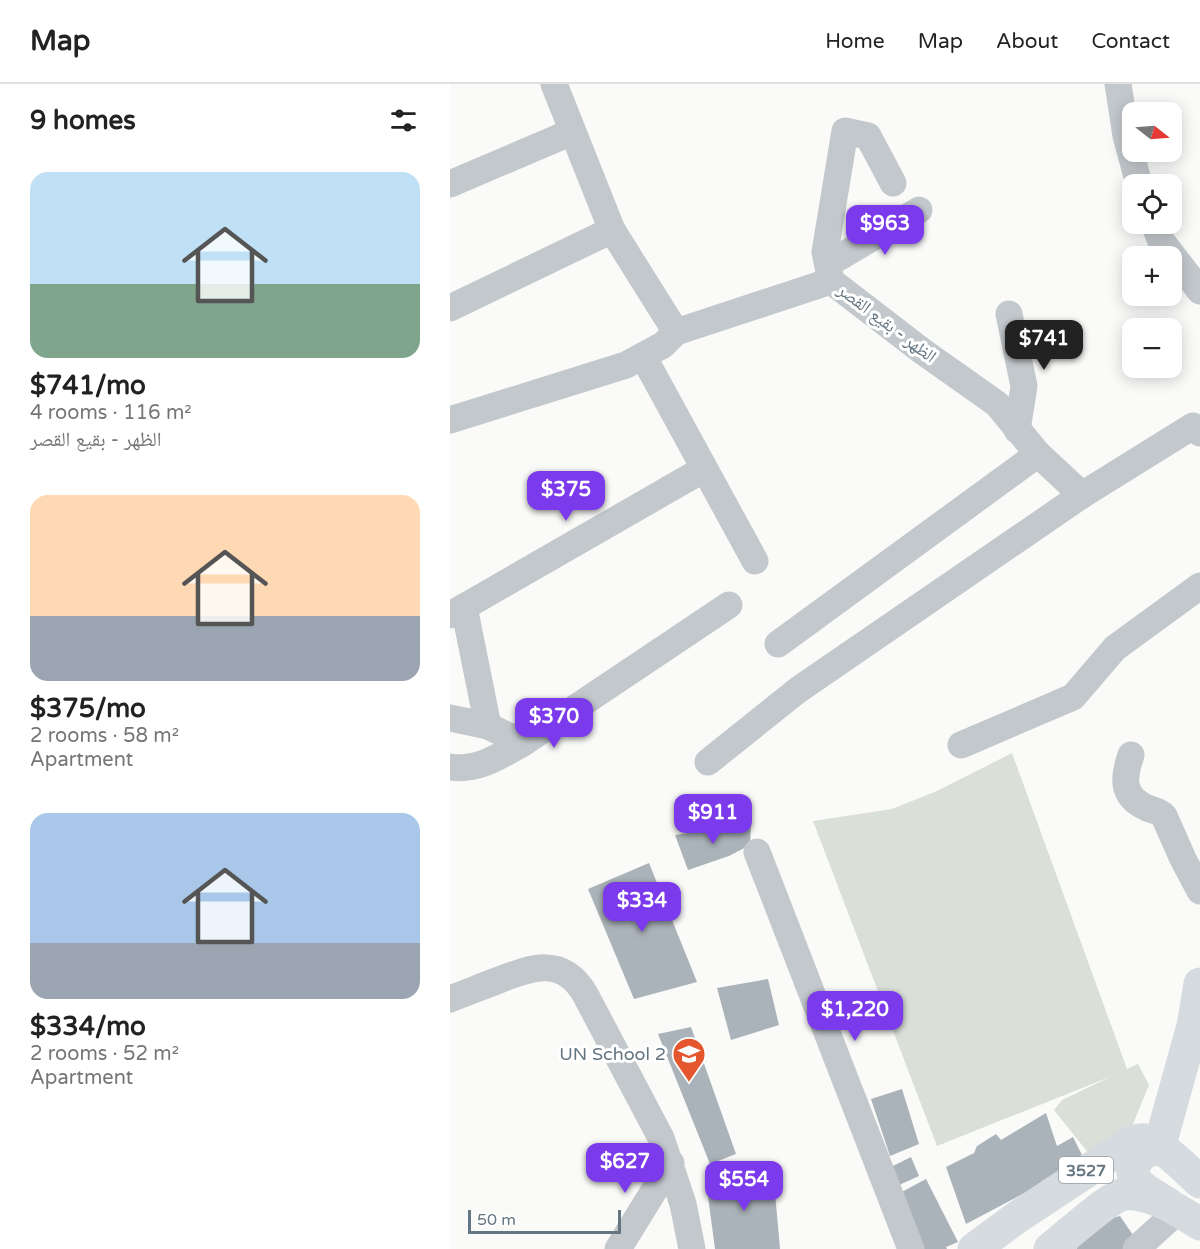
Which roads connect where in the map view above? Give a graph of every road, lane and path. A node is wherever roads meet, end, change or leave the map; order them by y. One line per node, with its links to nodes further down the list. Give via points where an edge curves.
1 (554, 84): 3 (street)
2 (1118, 84): 4 (street)
3 (572, 132): 6 (street); 8 (street)
4 (1136, 174)
5 (893, 183): 10 (street, via 868,136 845,131 825,252)
6 (450, 184)
7 (919, 210): 10 (street)
8 (612, 230): 12 (street); 14 (street)
9 (1158, 234): 11 (street)
10 (829, 273): 14 (street, الظهر - بقيع القصر); 17 (street, الظهر - بقيع القصر, via 922,351 998,404)
11 (1200, 291)
12 (450, 308)
13 (1009, 314): 17 (street, via 1024,386)
14 (676, 332): 15 (street)
15 (643, 356): 16 (street, via 626,365); 20 (street)
16 (450, 420)
17 (1017, 430): 19 (street, الظهر - بقيع القصر)
18 (1200, 433): 21 (street, via 1193,426)
19 (1038, 454): 21 (street, الظهر - بقيع القصر); 26 (street)
20 (704, 469): 22 (street); 25 (street)
21 (1082, 495): 32 (street, via 798,690)
22 (754, 561)
23 (1200, 586): 30 (street, via 1115,648 1073,697)
24 (729, 605): 29 (street)
25 (457, 611): 28 (street)
26 (778, 644)
27 (450, 718): 28 (street)
28 (488, 726): 29 (street)
29 (523, 743): 33 (street, via 491,762)
30 (961, 745)
31 (1131, 755): 35 (street, via 1125,776 1127,789 1140,804 1164,816)
32 (708, 762)
33 (450, 767)
34 (757, 852): 45 (street)
35 (1200, 891)
36 (1200, 984): 38 (main road)
37 (450, 999): 40 (street, via 533,968 556,969 570,976 581,986)
38 (1196, 1028): 39 (main road)
39 (1159, 1148): 41 (main road, 3527); 42 (main road, 3527, via 1139,1157 1132,1170 1133,1178); 46 (main road, 3527, via 1145,1140 1131,1142)
40 (671, 1163): 43 (street); 44 (street)
41 (1200, 1182)
42 (1182, 1213): 47 (main road, 3527, via 1133,1194 1118,1196); 48 (street)
43 (618, 1249)
44 (692, 1249)
45 (911, 1249)
46 (974, 1249)
47 (1050, 1249)
48 (1136, 1249)

